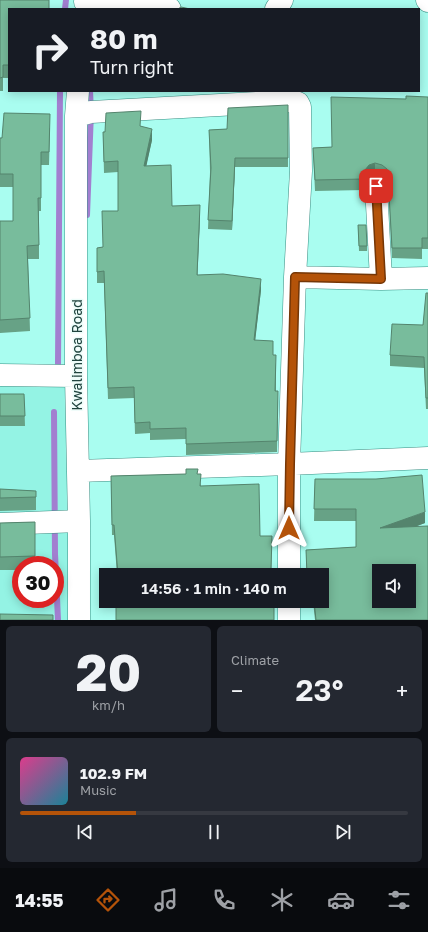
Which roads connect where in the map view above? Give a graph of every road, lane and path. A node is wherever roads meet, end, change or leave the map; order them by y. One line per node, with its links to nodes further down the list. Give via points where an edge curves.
1 (85, 4): 2 (street)
2 (153, 8)
3 (78, 92): 4 (street, Kwalimboa Road)
4 (76, 116): 6 (street, via 91,112 295,101 300,107 301,172); 10 (street, Kwalimboa Road)
5 (376, 186): 8 (street)
6 (295, 277): 8 (street); 12 (street)
7 (428, 278): 8 (street)
8 (381, 279)
9 (0, 375): 10 (street)
10 (76, 376): 13 (street, Kwalimboa Road)
11 (428, 458): 12 (street)
12 (290, 464): 13 (street); 16 (street)
13 (78, 470): 14 (street, Kwalimboa Road)
14 (79, 521): 15 (street); 18 (street, Kwalimboa Road)
15 (0, 524)
16 (289, 568)
17 (289, 608): 19 (street)
18 (79, 620)
19 (289, 620)

